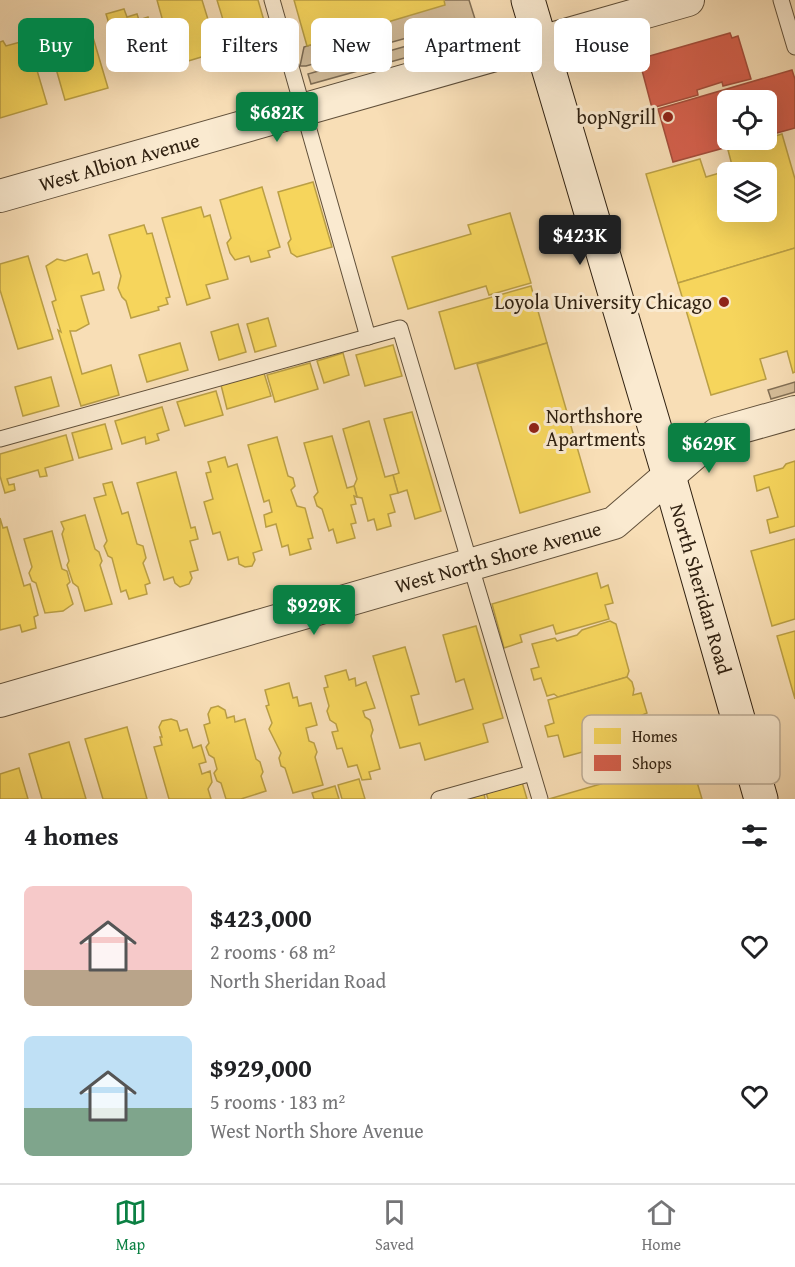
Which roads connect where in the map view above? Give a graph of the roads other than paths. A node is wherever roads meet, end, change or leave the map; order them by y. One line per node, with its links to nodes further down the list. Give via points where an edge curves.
1 (272, 0): 10 (lane)
2 (528, 0): 5 (main road, North Sheridan Road)
3 (688, 0): 6 (street, West Albion Avenue)
4 (781, 0): 8 (lane)
5 (533, 18)
6 (542, 43)
7 (542, 46): 15 (main road, North Sheridan Road)
8 (795, 47)
9 (438, 72): 10 (street, West Albion Avenue)
10 (303, 110): 11 (street, West Albion Avenue); 12 (lane)
11 (0, 196)
12 (368, 337): 14 (lane); 16 (lane, via 400,328)
13 (795, 412): 15 (street, West North Shore Avenue, via 717,434)
14 (0, 439)
15 (669, 476): 16 (street, West North Shore Avenue, via 614,523); 18 (main road, North Sheridan Road)
16 (470, 564): 17 (street, West North Shore Avenue); 19 (lane)
17 (0, 701)
18 (738, 715)
19 (532, 773): 21 (lane); 22 (lane)
20 (758, 784): 23 (main road, North Sheridan Road)
21 (439, 799)
22 (540, 799)
23 (762, 799)

